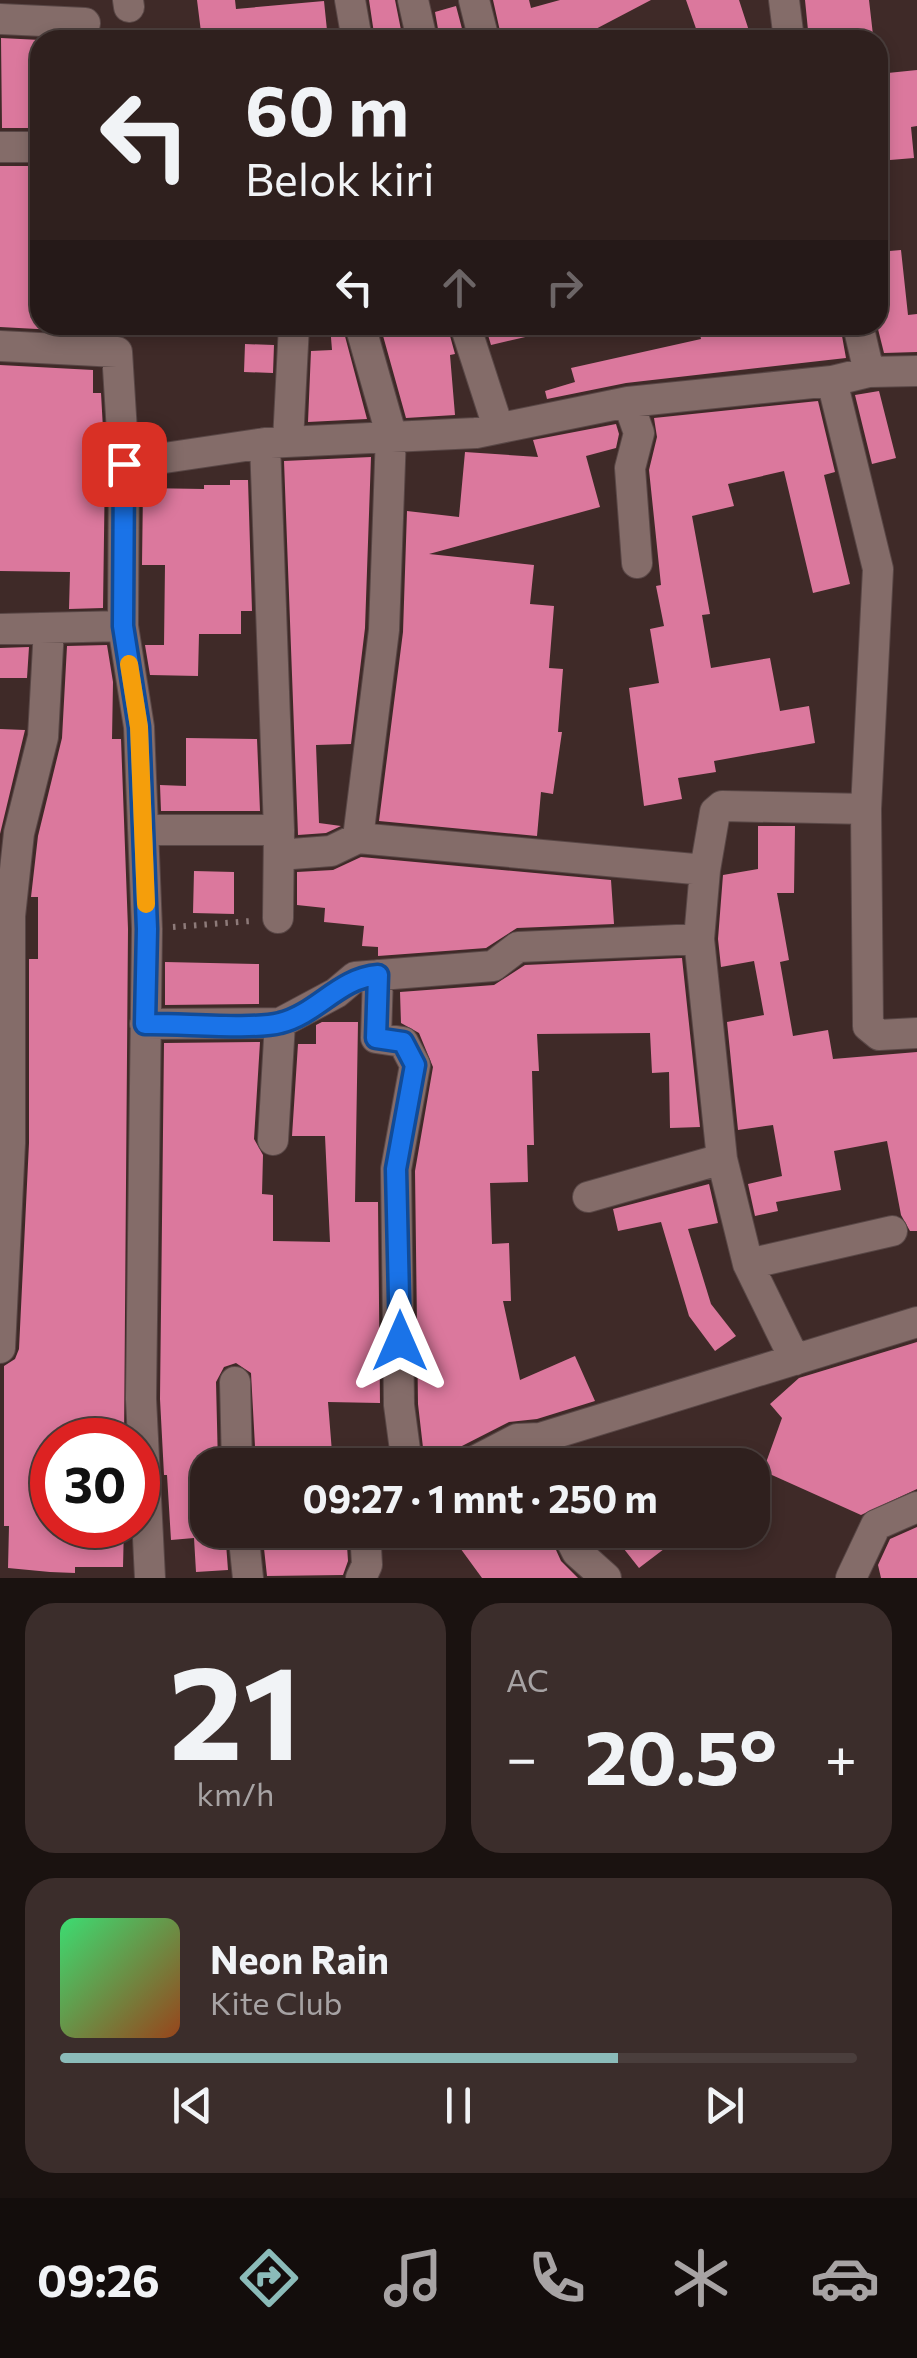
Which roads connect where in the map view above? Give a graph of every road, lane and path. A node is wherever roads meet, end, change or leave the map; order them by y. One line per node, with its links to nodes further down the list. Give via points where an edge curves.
1 (350, 0): 7 (street)
2 (413, 0): 8 (street)
3 (474, 0): 9 (street)
4 (784, 0): 10 (street)
5 (0, 19): 6 (street)
6 (86, 23)
7 (355, 30)
8 (420, 30)
9 (482, 30)
10 (787, 30)
11 (0, 147): 12 (street)
12 (30, 147)
13 (292, 335): 25 (street)
14 (363, 335): 24 (street)
15 (468, 335): 23 (street)
16 (860, 335): 20 (street)
17 (117, 338): 18 (street); 26 (street)
18 (0, 346)
19 (917, 371): 20 (street)
20 (869, 372): 21 (street)
21 (832, 381): 22 (street); 31 (street, via 878,569)
22 (628, 402): 23 (street); 27 (street, via 639,433 630,468)
23 (498, 427): 24 (street)
24 (391, 434): 25 (street); 33 (street, via 384,630)
25 (276, 442): 26 (street); 34 (street)
26 (124, 464): 28 (street)
27 (638, 563)
28 (123, 626): 29 (street); 32 (street, via 139,727)
29 (50, 628): 30 (street); 49 (street, via 42,737 18,833 10,916 10,1143)
30 (0, 629)
31 (866, 809): 35 (street, via 722,806 715,812); 42 (street, via 868,1026 879,1035)
32 (143, 830): 34 (street); 37 (street)
33 (358, 838): 34 (street, via 331,851); 35 (street)
34 (279, 842): 36 (street)
35 (704, 870): 38 (street)
36 (278, 918): 37 (path)
37 (147, 929): 41 (street)
38 (700, 939): 39 (street, via 518,946 492,966); 44 (street)
39 (378, 975): 40 (street, via 355,976); 52 (street, via 376,1038 403,1042 415,1065 396,1169)
40 (280, 1023): 41 (street); 43 (street)
41 (145, 1024): 63 (street, via 141,1399)
42 (917, 1033)
43 (273, 1140)
44 (722, 1159): 45 (street); 47 (street)
45 (588, 1197)
46 (892, 1231): 47 (street)
47 (748, 1264): 50 (street)
48 (917, 1322): 50 (street)
49 (0, 1348)
50 (794, 1360): 58 (street)
51 (235, 1382): 53 (street)
52 (399, 1404): 54 (street); 55 (street)
53 (237, 1448)
54 (395, 1448)
55 (405, 1448)
56 (500, 1448): 57 (street, via 517,1439)
57 (525, 1448)
58 (544, 1448)
59 (917, 1507): 67 (street, via 876,1525)
60 (245, 1548): 64 (street)
61 (367, 1548): 65 (street)
62 (574, 1548): 66 (street)
63 (150, 1578)
64 (248, 1578)
65 (361, 1578)
66 (606, 1578)
67 (851, 1578)

